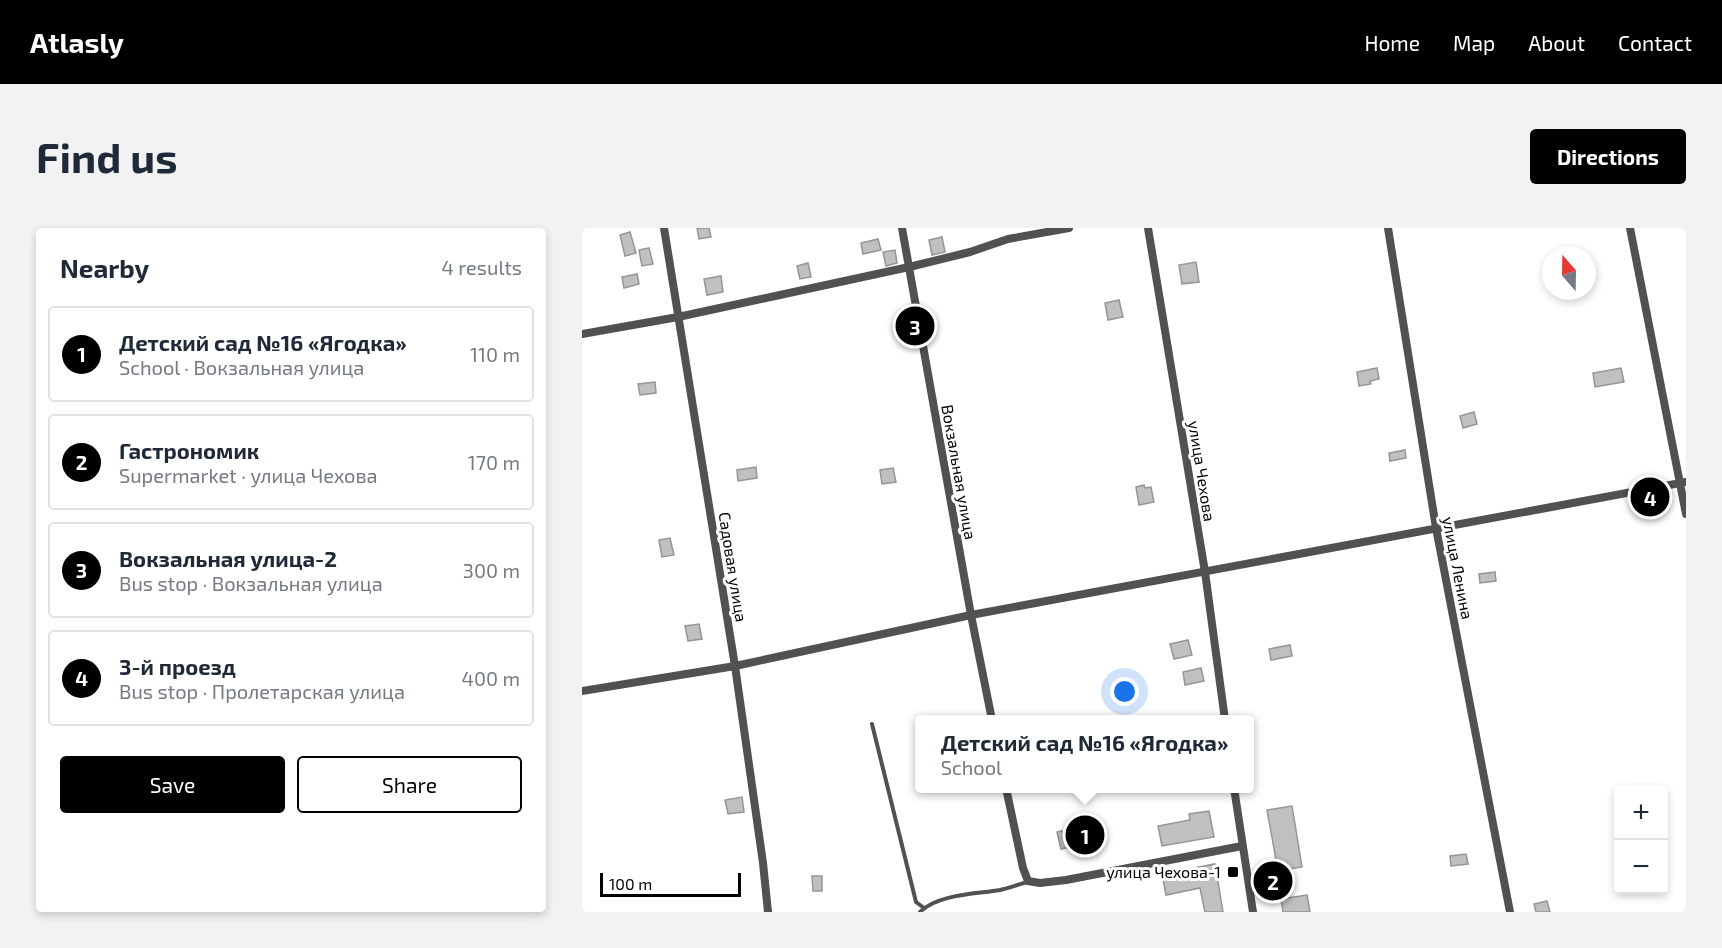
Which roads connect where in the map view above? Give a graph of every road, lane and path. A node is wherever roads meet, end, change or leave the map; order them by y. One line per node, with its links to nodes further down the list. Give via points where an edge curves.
1 (664, 228): 8 (street, Садовая улица)
2 (902, 228): 7 (street, Вокзальная улица)
3 (1069, 228): 7 (street, via 1008,239)
4 (1148, 228): 13 (street, улица Чехова)
5 (1388, 228): 12 (street, улица Ленина)
6 (1630, 228): 10 (street)
7 (909, 267): 8 (street); 14 (street, Вокзальная улица)
8 (678, 317): 9 (street); 15 (street, Садовая улица)
9 (582, 334)
10 (1683, 482): 11 (street); 12 (street)
11 (1686, 514)
12 (1436, 528): 13 (street); 27 (street, улица Ленина)
13 (1205, 572): 14 (street); 18 (street, улица Чехова)
14 (971, 615): 15 (street); 17 (street, Вокзальная улица)
15 (735, 666): 16 (street); 25 (street, Садовая улица)
16 (582, 691)
17 (991, 715)
18 (1224, 715)
19 (872, 724): 24 (lane, via 916,902)
20 (1007, 793): 23 (street)
21 (1235, 793): 22 (street)
22 (1242, 846): 23 (street, via 1066,880); 26 (street)
23 (1028, 882): 24 (lane, via 951,897)
24 (922, 910)
25 (768, 912)
26 (1253, 912)
27 (1510, 912)

